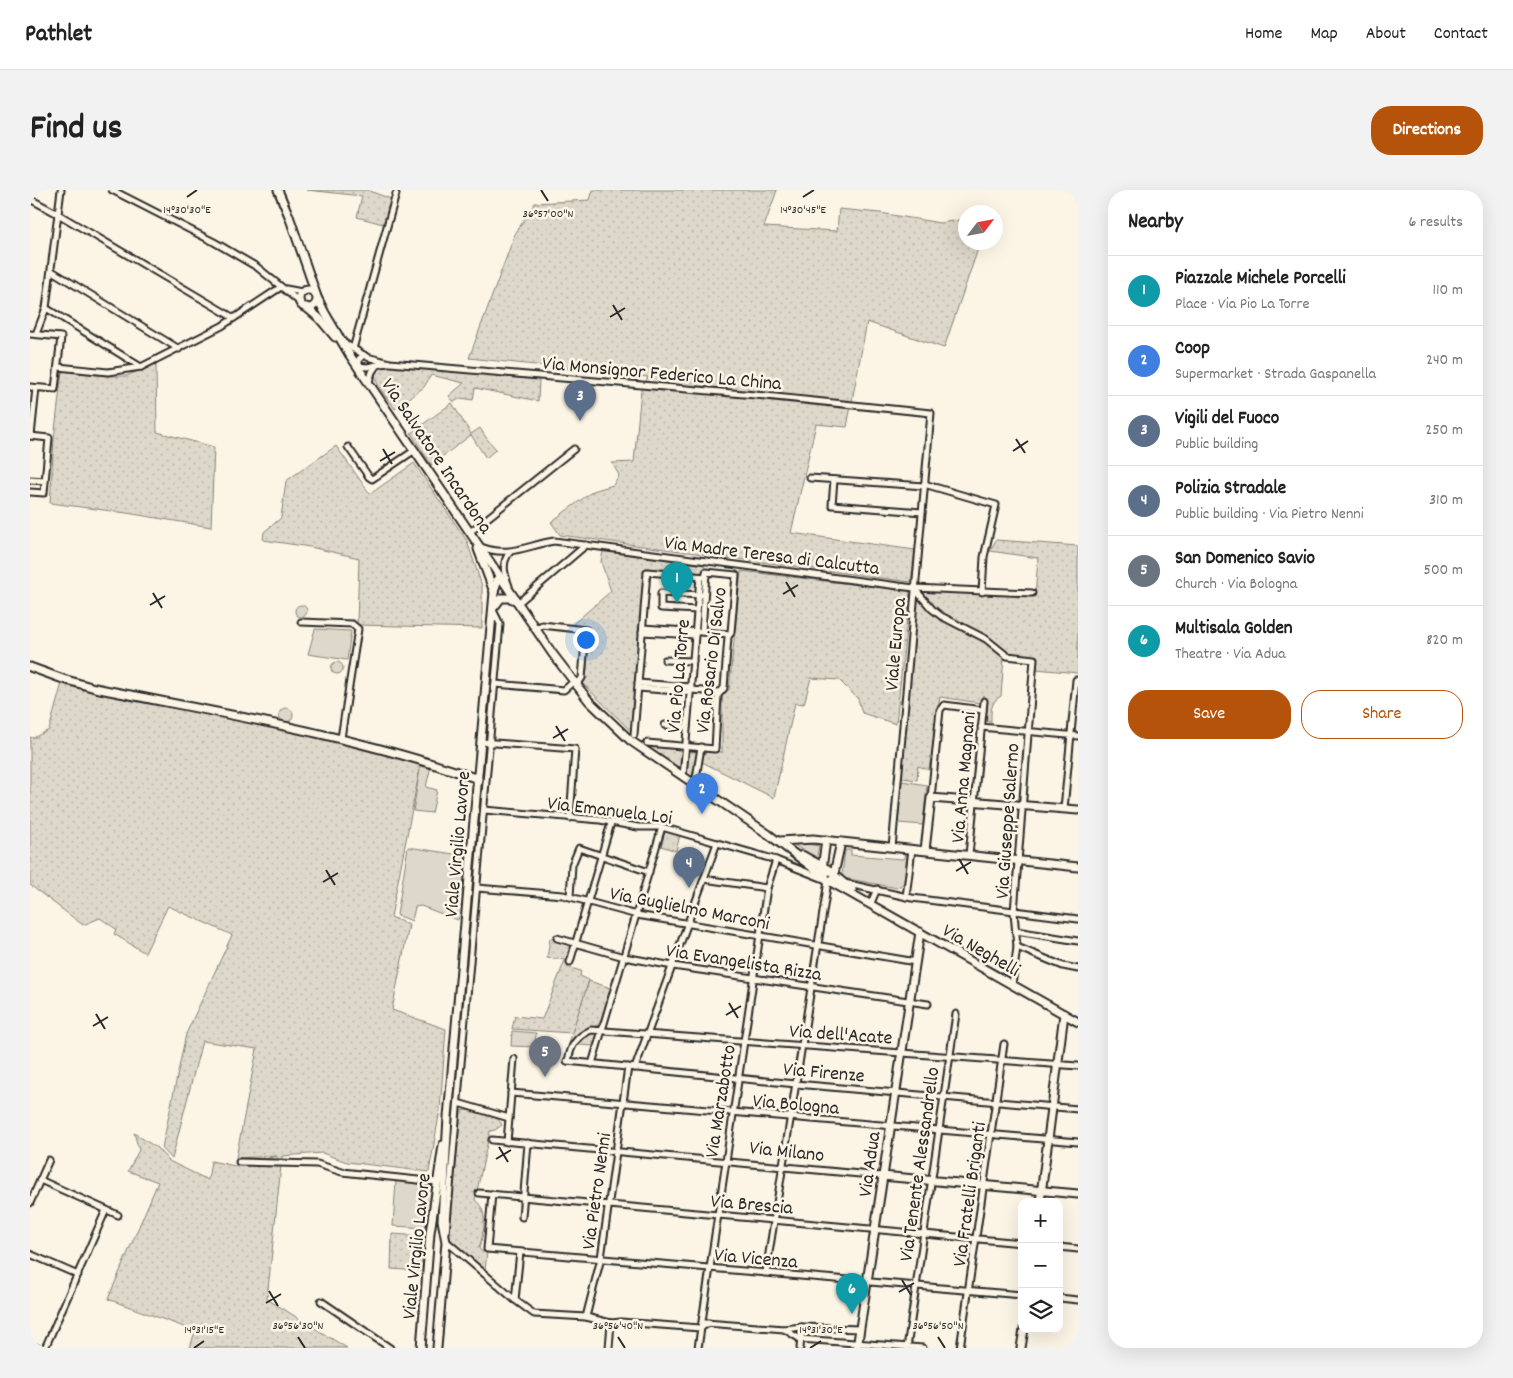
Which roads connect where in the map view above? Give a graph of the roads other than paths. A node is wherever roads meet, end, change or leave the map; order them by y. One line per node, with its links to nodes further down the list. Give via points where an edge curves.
1 (61, 190): 6 (street)
2 (112, 190): 9 (street, via 214,242 257,267)
3 (278, 190): 7 (street)
4 (396, 194): 17 (street)
5 (30, 199): 6 (street)
6 (58, 214): 8 (street); 14 (street)
7 (304, 261): 10 (street); 11 (street)
8 (52, 271): 13 (street); 16 (street)
9 (282, 287): 10 (street); 12 (street); 14 (street)
10 (304, 291): 11 (street, via 311,290); 12 (street, via 300,297)
11 (316, 295): 12 (street, via 314,305); 17 (street)
12 (303, 305): 17 (street)
13 (46, 308): 15 (street); 23 (street)
14 (234, 318): 16 (street)
15 (33, 334): 22 (street, via 61,337)
16 (179, 349): 23 (street)
17 (351, 351): 18 (street); 20 (street, Via Salvatore Incardona)
18 (364, 355): 19 (street); 20 (street)
19 (390, 363): 21 (street); 26 (street, Via Monsignor Federico La China)
20 (358, 366): 21 (street); 24 (street, Via Salvatore Incardona)
21 (377, 366): 24 (street)
22 (58, 367): 23 (street, via 108,372); 25 (street, via 55,389)
23 (141, 367)
24 (369, 382): 30 (street, Via Salvatore Incardona)
25 (33, 387): 27 (street)
26 (931, 413): 35 (street, Viale Europa)
27 (31, 436): 34 (street, via 49,438)
28 (348, 446): 30 (street, via 372,479)
29 (574, 449): 38 (street)
30 (416, 450): 38 (street, Via Salvatore Incardona)
31 (810, 478): 33 (street)
32 (30, 480): 34 (street)
33 (834, 480): 35 (street); 37 (street, via 832,504)
34 (45, 481): 36 (street, via 44,493)
35 (924, 485): 37 (street, Viale Europa); 49 (street, via 996,505 984,557)
36 (30, 492)
37 (922, 512): 47 (street, Viale Europa)
38 (471, 535): 40 (street, Via Salvatore Incardona); 48 (street)
39 (586, 545): 42 (street, Via Madre Teresa di Calcutta, via 554,541); 47 (street, Via Madre Teresa di Calcutta); 53 (street)
40 (479, 546): 41 (street, Via Madre Teresa di Calcutta); 43 (street, Via Salvatore Incardona)
41 (497, 552): 42 (street, Via Madre Teresa di Calcutta); 43 (street)
42 (510, 552): 44 (street)
43 (490, 562): 44 (street, via 495,565); 45 (street, Via Salvatore Incardona)
44 (504, 562): 45 (street); 50 (street, via 504,574)
45 (499, 575): 48 (street, Viale Virgilio Lavore); 50 (street, Via Salvatore Incardona)
46 (703, 577): 52 (street); 58 (street, via 647,572); 60 (street, Via Rosario Di Salvo, via 706,572 736,575)
47 (914, 588): 49 (street, Via Madre Teresa di Calcutta); 75 (street, Via Giuseppe Salerno, via 941,616 986,639 1008,656 1034,660); 102 (street, Viale Europa)
48 (494, 592): 54 (street, Viale Virgilio Lavore)
49 (982, 592): 51 (street, Via Madre Teresa di Calcutta)
50 (511, 593): 53 (street, Via Salvatore Incardona)
51 (1032, 593)
52 (701, 595): 55 (street, Via Pio La Torre); 55 (street, via 661,593 661,608); 59 (street)
53 (518, 603): 54 (street, via 510,598 501,598); 57 (street, Via Salvatore Incardona)
54 (492, 610): 65 (street, via 500,624); 80 (street, Viale Virgilio Lavore)
55 (697, 610): 59 (street, Via Pio La Torre)
56 (301, 622): 79 (street, via 352,624 358,629)
57 (535, 628): 66 (street, Via Salvatore Incardona); 66 (street, via 542,625 586,630 582,678)
58 (643, 630): 59 (street); 67 (street)
59 (697, 633): 60 (street); 62 (street, Via Pio La Torre)
60 (730, 634): 69 (street, Via Rosario Di Salvo, via 724,688)
61 (665, 660): 62 (street)
62 (693, 661): 68 (street, Via Pio La Torre)
63 (30, 667): 79 (street, via 95,688)
64 (1076, 680): 77 (street)
65 (495, 684): 66 (street, via 564,690); 81 (street)
66 (575, 684): 85 (street, Via Salvatore Incardona, via 631,741)
67 (638, 686): 68 (street); 76 (street)
68 (690, 690): 69 (street); 74 (street, Via Pio La Torre)
69 (720, 692): 84 (street, Via Rosario Di Salvo, via 715,749)
70 (984, 701): 71 (street, Via Anna Magnani)
71 (983, 710): 73 (street, Via Anna Magnani); 88 (street, via 944,705 940,710)
72 (665, 725): 74 (street)
73 (981, 726): 75 (street); 89 (street, Via Anna Magnani)
74 (687, 727): 83 (street, Via Pio La Torre)
75 (1028, 731): 77 (street); 90 (street, Via Giuseppe Salerno)
76 (634, 735)
77 (1071, 735): 78 (street); 91 (street)
78 (1078, 736)
79 (341, 738): 86 (street)
80 (481, 742): 81 (street); 86 (street, Viale Virgilio Lavore)
81 (490, 742): 92 (street); 94 (street, via 574,749)
82 (648, 743): 83 (street)
83 (686, 746): 84 (street); 85 (street, Via Pio La Torre)
84 (701, 747): 87 (street)
85 (683, 777): 87 (street, Via Salvatore Incardona)
86 (478, 779): 120 (street, Viale Virgilio Lavore)
87 (695, 785): 97 (street, Via Salvatore Incardona)
88 (931, 798): 89 (street); 104 (street)
89 (975, 801): 90 (street); 106 (street, Via Anna Magnani)
90 (1023, 806): 91 (street); 109 (street, Via Giuseppe Salerno)
91 (1064, 809): 93 (street)
92 (484, 810): 94 (street, Via Emanuela Loi); 117 (street)
93 (1078, 810)
94 (570, 818): 95 (street, Via Emanuela Loi)
95 (611, 823): 96 (street, Via Emanuela Loi, via 638,828); 107 (street)
96 (662, 827): 100 (street, Via Emanuela Loi); 113 (street)
97 (768, 834): 99 (street); 105 (street)
98 (826, 840): 99 (street); 101 (street); 111 (street)
99 (780, 841): 111 (street)
100 (717, 842): 108 (street, Via Emanuela Loi); 115 (street)
101 (842, 842): 102 (street); 114 (street)
102 (892, 848): 103 (street)
103 (912, 849): 104 (street); 123 (street)
104 (925, 850): 106 (street)
105 (794, 854): 110 (street); 114 (street)
106 (969, 855): 109 (street)
107 (601, 857): 113 (street); 122 (street, via 579,848 572,865); 124 (street)
108 (776, 860): 110 (street, Via Emanuela Loi); 118 (street, Via Marzabotto)
109 (1018, 861): 112 (street); 126 (street, Via Giuseppe Salerno)
110 (788, 864): 114 (street, Via Emanuela Loi)
111 (821, 867): 114 (street)
112 (1078, 867)
113 (649, 872): 127 (street)
114 (829, 877): 116 (street); 125 (street); 136 (street)
115 (704, 879): 118 (street); 129 (street)
116 (844, 883): 119 (street); 125 (street)
117 (477, 888): 121 (street); 122 (street, Via Guglielmo Marconi)
118 (767, 888): 132 (street, Via Marzabotto)
119 (876, 889): 123 (street); 125 (street)
120 (468, 896): 121 (street); 177 (street, Viale Virgilio Lavore)
121 (476, 897): 171 (street)
122 (570, 897): 124 (street, Via Guglielmo Marconi)
123 (906, 897): 126 (street)
124 (588, 902): 127 (street, Via Guglielmo Marconi); 135 (street)
125 (871, 904): 131 (street, Via Neghelli)
126 (1014, 912): 128 (street); 130 (street, Via Giuseppe Salerno)
127 (637, 915): 129 (street, Via Guglielmo Marconi); 138 (street)
128 (1078, 919)
129 (688, 924): 132 (street, Via Guglielmo Marconi); 141 (street)
130 (1016, 931): 134 (street); 137 (street, Via Giuseppe Salerno)
131 (920, 932): 140 (street, Via Adua); 144 (street, Via Neghelli)
132 (760, 936): 136 (street, Via Guglielmo Marconi); 143 (street, Via Marzabotto)
133 (557, 938): 135 (street, Via Evangelista Rizza)
134 (1078, 941)
135 (575, 944): 138 (street, Via Evangelista Rizza); 139 (street)
136 (818, 946): 140 (street, Via Guglielmo Marconi); 145 (street)
137 (1017, 946): 142 (street, via 1062,966); 144 (street, Via Giuseppe Salerno)
138 (624, 957): 141 (street, Via Evangelista Rizza); 151 (street)
139 (570, 962)
140 (916, 962): 146 (street, Via Adua)
141 (673, 966): 143 (street, Via Evangelista Rizza); 152 (street)
142 (1078, 969)
143 (753, 979): 145 (street, Via Evangelista Rizza); 153 (street, Via Marzabotto)
144 (1012, 984): 149 (street, Via Neghelli)
145 (812, 987): 146 (street, Via Evangelista Rizza); 154 (street)
146 (910, 1001): 147 (street, Via Evangelista Rizza); 156 (street, Via Adua)
147 (928, 1004)
148 (956, 1014): 157 (street, Via Tenente Alessandrello)
149 (1064, 1014): 150 (street, Via Neghelli); 162 (street)
150 (1078, 1022)
151 (602, 1030): 152 (street, Via dell'Acate); 160 (street, Via dell'Acate, via 581,1034 570,1050); 161 (street)
152 (647, 1033): 153 (street, Via dell'Acate); 165 (street)
153 (744, 1040): 154 (street, Via dell'Acate); 166 (street, Via Marzabotto)
154 (802, 1044): 156 (street, Via dell'Acate); 167 (street)
155 (1004, 1044): 159 (street, Via Fratelli Briganti)
156 (901, 1052): 157 (street, Via dell'Acate); 169 (street, Via Adua)
157 (950, 1056): 159 (street, Via dell'Acate); 170 (street, Via Tenente Alessandrello)
158 (514, 1059): 168 (street)
159 (1003, 1060): 162 (street, Via dell'Acate); 172 (street, Via Fratelli Briganti)
160 (568, 1061): 161 (street, Via Firenze)
161 (592, 1064): 164 (street, Via Firenze)
162 (1058, 1065): 163 (street, Via dell'Acate); 174 (street)
163 (1078, 1066)
164 (628, 1067): 165 (street, Via Firenze); 173 (street, Via Pietro Nenni)
165 (635, 1068): 166 (street, Via Firenze)
166 (739, 1078): 167 (street, Via Firenze); 176 (street, Via Marzabotto)
167 (796, 1084): 169 (street, Via Firenze); 178 (street)
168 (511, 1093): 173 (street, Via Bologna); 179 (street)
169 (895, 1093): 170 (street, Via Firenze); 180 (street, Via Adua)
170 (943, 1097): 172 (street, Via Firenze); 181 (street, Via Tenente Alessandrello)
171 (458, 1102): 179 (street); 214 (street)
172 (996, 1102): 174 (street, Via Firenze); 182 (street, Via Fratelli Briganti)
173 (623, 1103): 176 (street, Via Bologna); 188 (street, Via Pietro Nenni)
174 (1052, 1107): 175 (street, Via Firenze); 183 (street)
175 (1078, 1109)
176 (734, 1112): 178 (street, Via Bologna); 190 (street, Via Marzabotto)
177 (448, 1117): 196 (street, Viale Virgilio Lavore); 214 (street, Viale Virgilio Lavore, via 442,1220)
178 (790, 1117): 180 (street, Via Bologna); 192 (street)
179 (509, 1118): 185 (street)
180 (890, 1126): 181 (street, Via Bologna); 193 (street, Via Adua)
181 (939, 1130): 182 (street, Via Bologna); 195 (street, Via Tenente Alessandrello)
182 (992, 1134): 183 (street, Via Bologna); 197 (street, Via Fratelli Briganti)
183 (1048, 1139): 186 (street, Via Bologna); 198 (street)
184 (492, 1140): 185 (street, Via Milano)
185 (508, 1142): 187 (street, Via Milano)
186 (1078, 1142)
187 (528, 1143): 188 (street, Via Milano); 202 (street)
188 (616, 1151): 190 (street, Via Milano); 205 (street, Via Pietro Nenni)
189 (49, 1160): 194 (street)
190 (726, 1161): 192 (street, Via Milano); 208 (street, Via Marzabotto)
191 (239, 1162): 196 (street, via 317,1164 342,1172)
192 (782, 1166): 193 (street, Via Milano); 210 (street)
193 (882, 1176): 195 (street, Via Milano); 211 (street, Via Adua)
194 (40, 1180): 204 (street); 206 (street)
195 (931, 1180): 197 (street, Via Milano); 212 (street, Via Tenente Alessandrello)
196 (437, 1182): 246 (street, Viale Virgilio Lavore)
197 (984, 1185): 198 (street, Via Milano); 213 (street, Via Fratelli Briganti)
198 (1041, 1191): 201 (street, Via Milano); 203 (street)
199 (479, 1193): 200 (street, Via Brescia)
200 (492, 1194): 202 (street, Via Brescia); 218 (street, Via Vicenza, via 487,1249)
201 (1078, 1194)
202 (524, 1197): 205 (street, Via Brescia); 209 (street)
203 (1040, 1198)
204 (30, 1203)
205 (609, 1205): 208 (street, Via Brescia); 220 (street, Via Pietro Nenni)
206 (106, 1210): 207 (street); 223 (street)
207 (118, 1215)
208 (717, 1215): 210 (street, Via Brescia); 221 (street, Via Marzabotto)
209 (522, 1217)
210 (774, 1220): 211 (street, Via Brescia); 222 (street)
211 (875, 1229): 212 (street, Via Brescia); 224 (street, Via Adua)
212 (923, 1234): 213 (street, Via Brescia); 225 (street, Via Tenente Alessandrello)
213 (976, 1239): 215 (street, Via Brescia); 226 (street, Via Fratelli Briganti)
214 (446, 1242): 229 (street); 247 (street, Viale Virgilio Lavore)
215 (1018, 1243)
216 (1063, 1247): 217 (street)
217 (1078, 1249)
218 (520, 1252): 220 (street, Via Vicenza); 229 (street)
219 (30, 1254): 223 (street)
220 (601, 1258): 221 (street, Via Vicenza); 232 (street, Via Pietro Nenni)
221 (709, 1268): 222 (street, Via Vicenza); 234 (street, Via Marzabotto)
222 (766, 1272): 224 (street, Via Vicenza)
223 (78, 1275): 244 (street)
224 (867, 1282): 225 (street, Via Vicenza); 237 (street, Via Adua)
225 (916, 1286): 226 (street, Via Vicenza); 242 (street, Via Tenente Alessandrello)
226 (968, 1290): 227 (street, Via Vicenza); 252 (street, Via Fratelli Briganti)
227 (1018, 1295)
228 (1063, 1298): 230 (street)
229 (515, 1300): 232 (street, via 534,1314)
230 (1078, 1300)
231 (321, 1301): 245 (street)
232 (586, 1317): 233 (street)
233 (611, 1324): 234 (street); 248 (street)
234 (701, 1325): 236 (street); 249 (street, Via Marzabotto)
235 (802, 1327): 236 (street); 237 (street); 239 (street)
236 (784, 1329): 239 (street)
237 (860, 1329): 241 (street, Via Adua)
238 (1023, 1333): 253 (street)
239 (800, 1338): 241 (street); 250 (street)
240 (30, 1345): 243 (street)
241 (857, 1345): 242 (street)
242 (907, 1347): 251 (street)
243 (37, 1348)
244 (45, 1348)
245 (390, 1348)
246 (421, 1348)
247 (437, 1348)
248 (609, 1348)
249 (698, 1348)
250 (800, 1348)
251 (923, 1348)
252 (960, 1348)
253 (1021, 1348)

